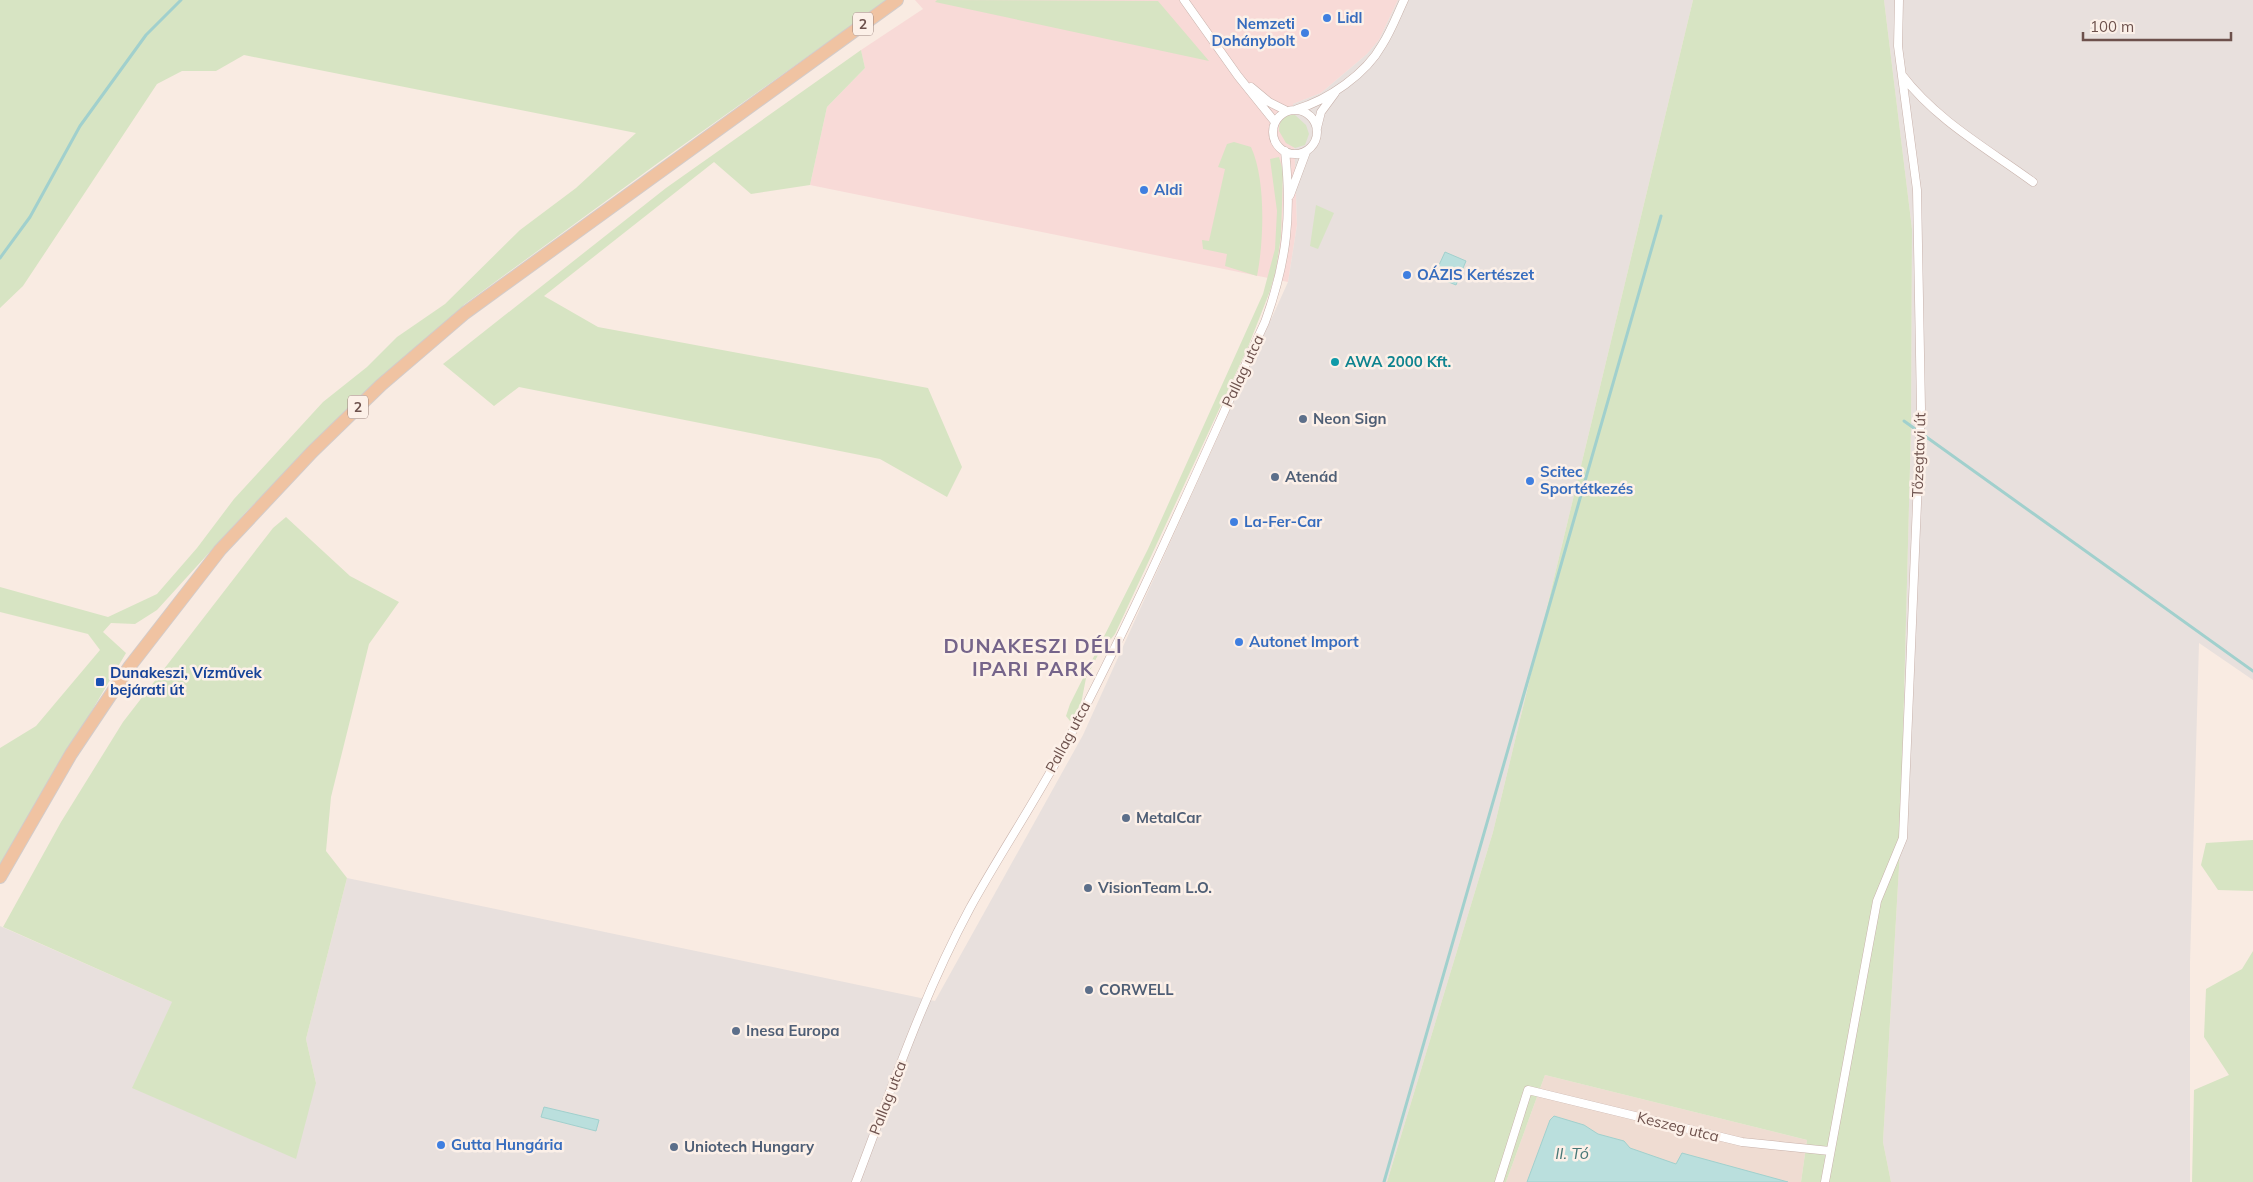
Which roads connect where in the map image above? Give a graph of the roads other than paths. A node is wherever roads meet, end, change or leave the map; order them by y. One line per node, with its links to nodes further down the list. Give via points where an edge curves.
1 (896, 0): 16 (main road, 2, via 465,313 381,385 312,452 220,550 130,666 71,754)
2 (1184, 0): 6 (street)
3 (1404, 0): 7 (street, via 1382,46 1365,67)
4 (1899, 0): 5 (street, Tőzegtavi út)
5 (1901, 73): 14 (street, via 1919,96 1960,130); 17 (street, Tőzegtavi út, via 1917,190 1921,408 1902,838 1877,900)
6 (1238, 76): 9 (street, via 1269,102); 10 (street)
7 (1339, 87): 8 (street, via 1311,105); 11 (street, via 1321,112)
8 (1297, 109): 9 (street); 11 (street, via 1313,120)
9 (1285, 110): 10 (street)
10 (1275, 122): 12 (street, via 1274,137)
11 (1317, 128): 13 (street, via 1314,145)
12 (1285, 150): 13 (street); 15 (street, Pallag utca)
13 (1306, 152): 15 (street, Pallag utca)
14 (2033, 182)
15 (1289, 200): 18 (street, Pallag utca, via 1279,284 1265,322 1137,601 1070,738 970,909 945,960 915,1028)
16 (0, 877)
17 (1830, 1151): 19 (street, Keszeg utca, via 1742,1142 1528,1090); 20 (street, Tőzegtavi út)
18 (856, 1182)
19 (1499, 1182)
20 (1825, 1182)

